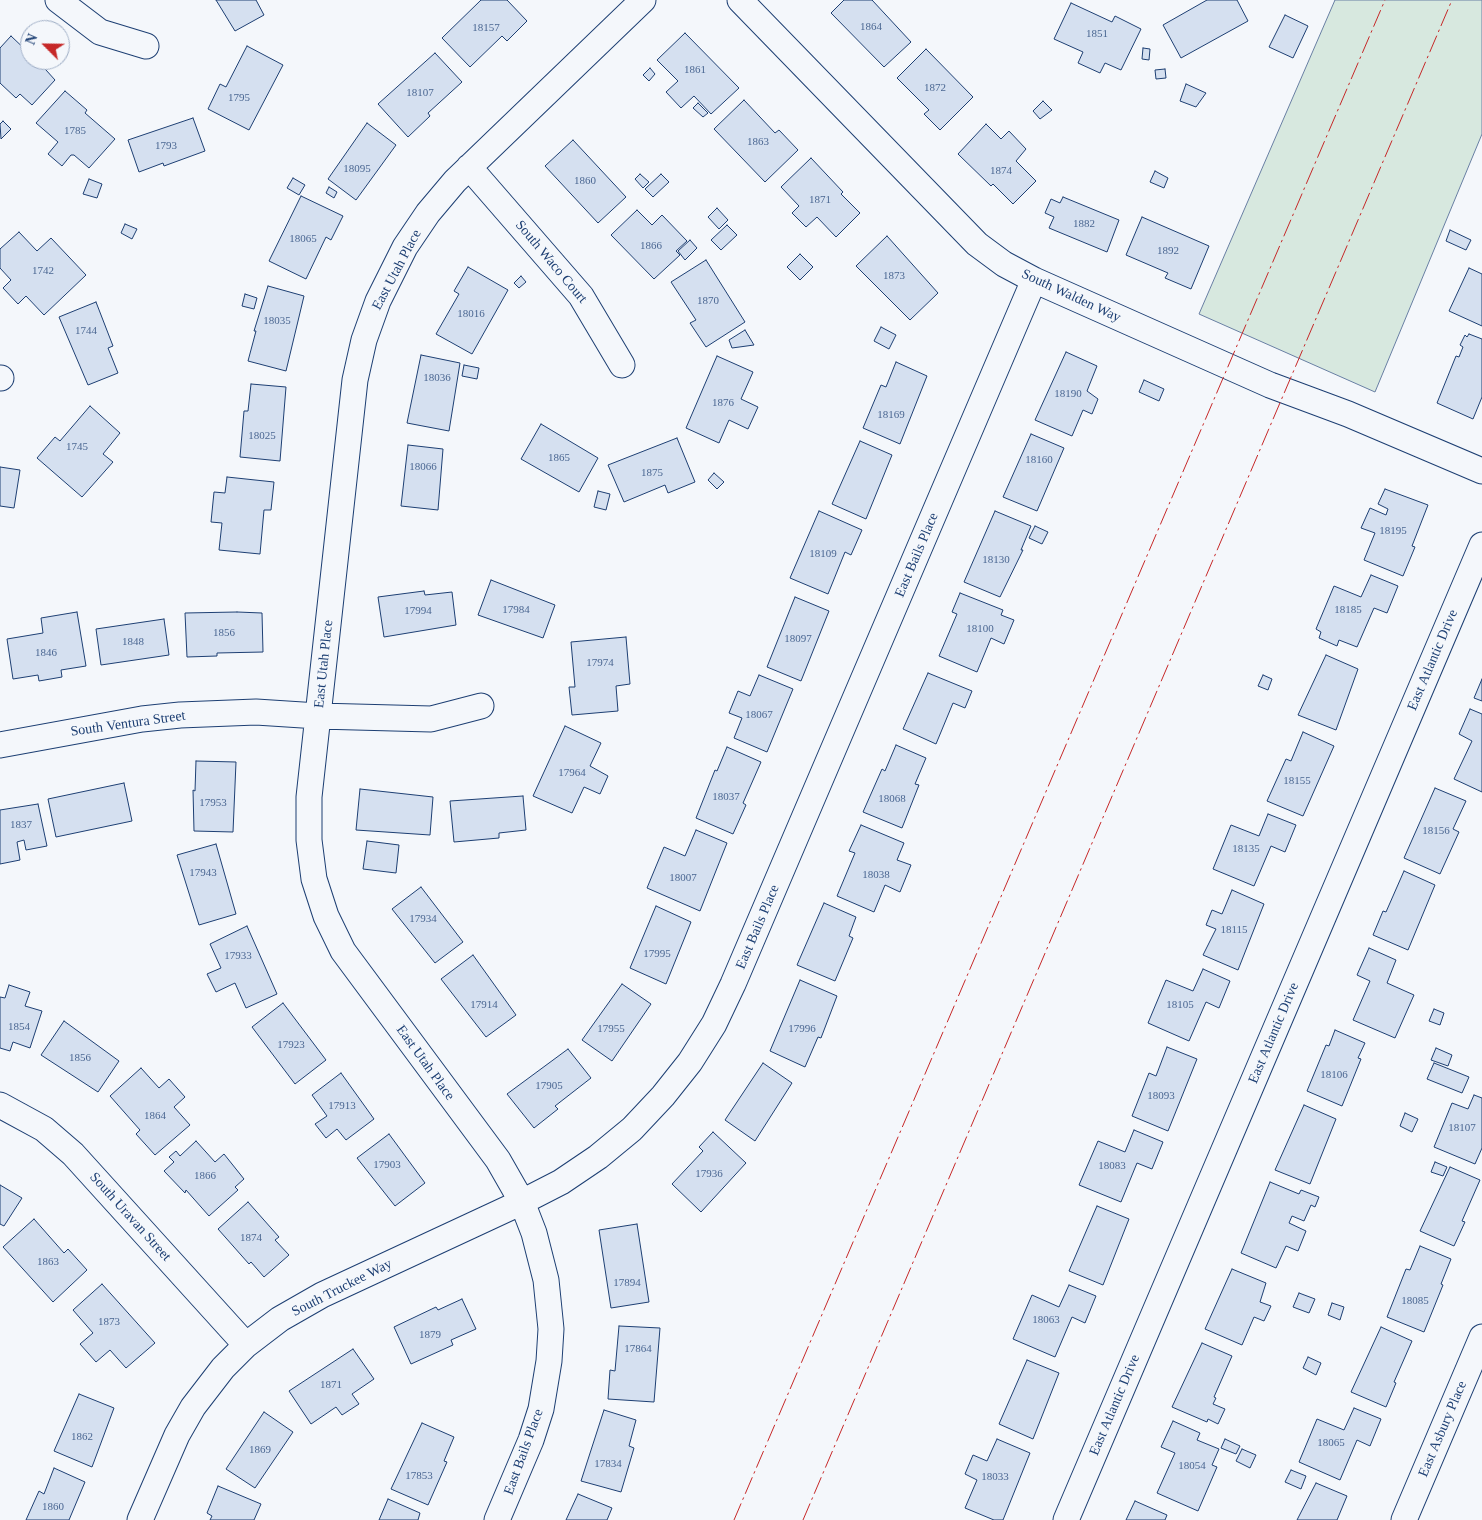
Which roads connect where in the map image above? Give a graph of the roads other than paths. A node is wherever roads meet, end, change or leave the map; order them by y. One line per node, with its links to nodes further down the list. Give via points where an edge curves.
1 (58, 0): 4 (street, via 100,32)
2 (643, 0): 5 (street, East Utah Place)
3 (740, 0): 6 (street, South Walden Way, via 976,244)
4 (146, 46)
5 (470, 167): 7 (street, South Waco Court, via 581,296); 11 (street, East Utah Place, via 428,213 405,247 378,302 364,340 355,380)
6 (1034, 280): 8 (street, South Walden Way, via 1270,385); 14 (street, East Bails Place, via 714,1024 690,1062 632,1129 561,1182)
7 (622, 365)
8 (1482, 471)
9 (1482, 545): 19 (street, East Atlantic Drive)
10 (482, 706): 11 (street, East Utah Place, via 430,719)
11 (318, 716): 12 (street, South Ventura Street, via 256,712 180,714); 14 (street, East Utah Place, via 308,840 314,879 326,916 343,951 498,1160)
12 (0, 745)
13 (0, 1105): 16 (street, South Uravan Street, via 44,1129 74,1154)
14 (522, 1202): 16 (street, South Truckee Way, via 322,1295 280,1319); 18 (street, East Bails Place, via 546,1280 551,1329 549,1361 541,1409 531,1440)
15 (1482, 1337): 20 (street, East Asbury Place)
16 (246, 1345): 17 (street, South Truckee Way, via 223,1368 193,1407 177,1435)
17 (140, 1520)
18 (497, 1520)
19 (1066, 1520)
20 (1404, 1520)

